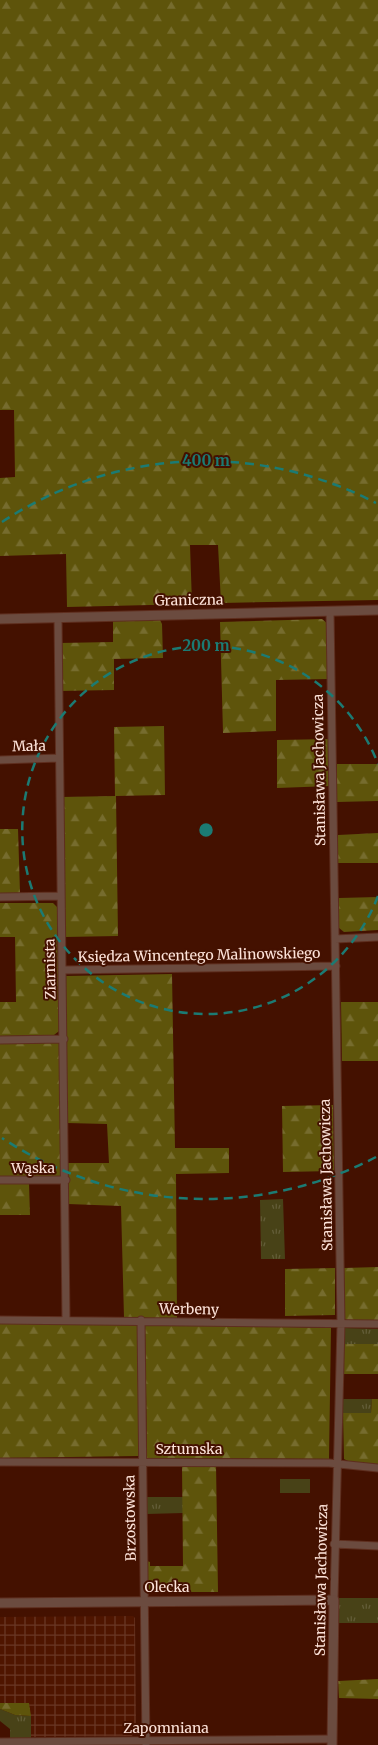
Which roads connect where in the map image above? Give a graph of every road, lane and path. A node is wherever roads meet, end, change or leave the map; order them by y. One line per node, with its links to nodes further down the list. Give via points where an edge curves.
1 (330, 610): 2 (street, Graniczna); 3 (street, Graniczna); 10 (street, Stanisława Jachowicza)
2 (378, 610)
3 (58, 618): 4 (street, Graniczna); 5 (street, Ziarnista)
4 (0, 619)
5 (59, 758): 6 (street, Mała); 7 (street, Ziarnista)
6 (0, 760)
7 (61, 896): 8 (street); 12 (street, Ziarnista)
8 (0, 897)
9 (378, 937): 10 (street, Księdza Wincentego Malinowskiego)
10 (335, 939): 11 (street, Stanisława Jachowicza)
11 (336, 966): 12 (street, Księdza Wincentego Malinowskiego); 20 (street, Stanisława Jachowicza)
12 (62, 970): 13 (street, Ziarnista)
13 (64, 1039): 14 (street); 16 (street, Ziarnista)
14 (0, 1040)
15 (0, 1180): 16 (street, Wąska)
16 (66, 1180): 18 (street, Ziarnista)
17 (0, 1320): 18 (street, Werbeny)
18 (66, 1320): 19 (street, Werbeny)
19 (141, 1320): 20 (street, Werbeny); 22 (street, Brzostowska)
20 (341, 1324): 21 (street, Werbeny); 24 (street, Stanisława Jachowicza)
21 (378, 1324)
22 (142, 1461): 23 (street, Sztumska); 24 (street, Sztumska); 29 (street, Brzostowska)
23 (0, 1462)
24 (336, 1464): 25 (street, Sztumska); 26 (street, Stanisława Jachowicza)
25 (378, 1468)
26 (334, 1544): 27 (street); 28 (street, Stanisława Jachowicza)
27 (378, 1546)
28 (334, 1600): 29 (street, Olecka); 32 (street, Stanisława Jachowicza)
29 (144, 1601): 30 (street, Olecka); 33 (street, Brzostowska)
30 (0, 1603)
31 (0, 1742): 33 (street, Zapomniana)
32 (332, 1742): 33 (street, Zapomniana)
33 (145, 1743)

